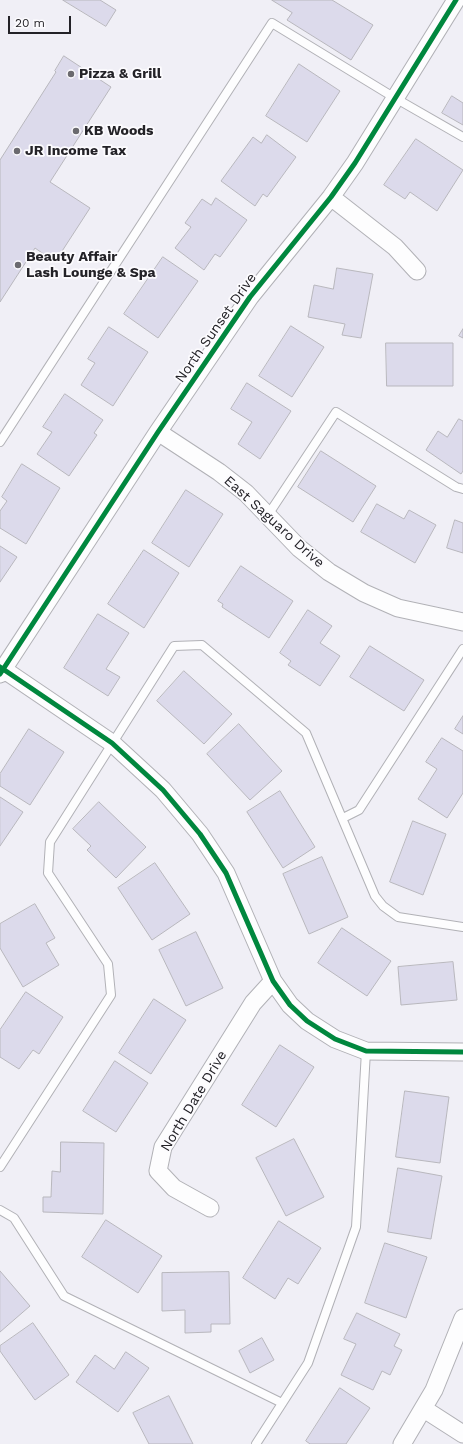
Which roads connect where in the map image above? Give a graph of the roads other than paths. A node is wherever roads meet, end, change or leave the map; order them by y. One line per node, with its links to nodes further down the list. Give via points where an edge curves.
1 (456, 0): 2 (street, North Sunset Drive)
2 (395, 98): 3 (lane); 4 (street, North Sunset Drive); 7 (lane, via 272,23)
3 (463, 137)
4 (331, 197): 5 (street, via 396,247); 6 (street, North Sunset Drive, via 250,297)
5 (417, 272)
6 (158, 432): 9 (street, East Saguaro Drive, via 219,472 246,493); 12 (street, North Sunset Drive)
7 (0, 442)
8 (463, 489): 9 (lane, via 336,412)
9 (268, 515): 10 (street, East Saguaro Drive, via 299,548 364,593 398,608)
10 (463, 622)
11 (463, 649): 14 (lane, via 359,810)
12 (1, 670): 13 (street)
13 (112, 743): 14 (lane, via 174,646 202,645 306,733); 16 (street, via 163,790 200,834 226,873); 19 (lane, via 50,842 48,873 108,964 111,995)
14 (343, 818): 15 (lane, via 375,896 383,906 398,917)
15 (463, 927)
16 (273, 981): 17 (street, via 290,1005 307,1021 336,1039); 20 (street, North Date Drive, via 253,1003 163,1147 158,1171 174,1188)
17 (366, 1051): 18 (street); 23 (lane, via 356,1227 308,1363)
18 (463, 1052)
19 (0, 1167)
20 (210, 1208)
21 (0, 1210): 23 (lane, via 14,1218 64,1296)
22 (463, 1318): 24 (street)
23 (282, 1403): 26 (lane)
24 (424, 1409): 25 (street); 27 (street)
25 (463, 1434)
26 (256, 1444)
27 (402, 1444)

